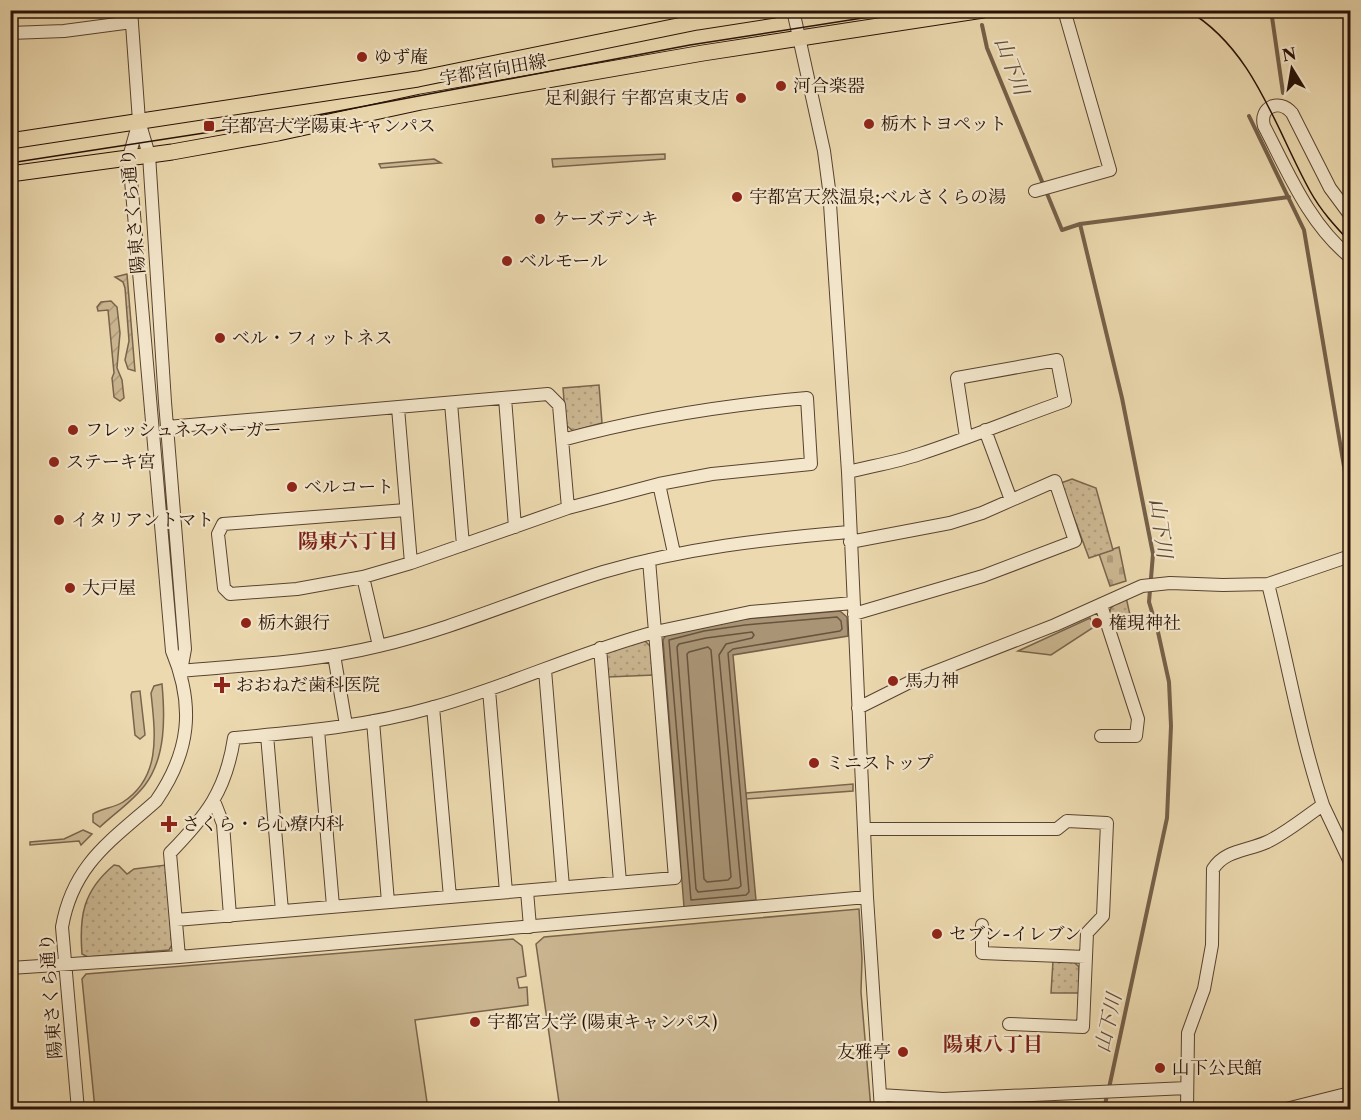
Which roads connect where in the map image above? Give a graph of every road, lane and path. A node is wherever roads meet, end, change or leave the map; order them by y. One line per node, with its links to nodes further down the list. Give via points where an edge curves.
1 (774, 10): 8 (main road, 宇都宮向田線, via 418,79)
2 (793, 10): 7 (street)
3 (983, 10): 7 (main road, 宇都宮向田線)
4 (1064, 10): 13 (street, via 1110,170)
5 (131, 16): 6 (street, via 64,31); 8 (street)
6 (10, 33)
7 (800, 39): 10 (main road, 宇都宮向田線, via 421,102 278,133); 23 (street, via 827,177)
8 (139, 121): 9 (main road, 宇都宮向田線); 10 (street, 陽東さくら通り); 11 (street, 陽東さくら通り)
9 (10, 141)
10 (149, 155): 11 (main road, 宇都宮向田線); 19 (street, 陽東さくら通り)
11 (129, 158): 12 (main road, 宇都宮向田線); 44 (street, 陽東さくら通り, via 172,651)
12 (10, 174)
13 (1036, 190)
14 (1350, 214): 15 (street, via 1330,188 1292,112 1277,104 1266,110 1264,126 1308,210)
15 (1350, 257)
16 (505, 398): 17 (street); 22 (street, via 548,394 559,405); 28 (street)
17 (451, 403): 18 (street); 30 (street)
18 (398, 408): 19 (street); 27 (street)
19 (167, 427): 44 (street, 陽東さくら通り, via 185,650)
20 (985, 430): 21 (street); 21 (street, via 1065,401 1057,360 957,378); 25 (street)
21 (966, 437): 23 (street)
22 (562, 440): 24 (street, via 705,409 807,398 810,464); 26 (street)
23 (848, 472): 29 (street)
24 (659, 484): 26 (street); 31 (street)
25 (1011, 500): 29 (street, via 950,523); 38 (street, via 1055,481 1075,541 983,576)
26 (568, 508): 28 (street)
27 (406, 510): 34 (street); 35 (street, via 223,524 218,534 224,588 230,594 297,589)
28 (515, 527): 30 (street)
29 (850, 537): 31 (street, via 737,543); 38 (street)
30 (463, 545): 34 (street)
31 (674, 554): 33 (street)
32 (1350, 556): 36 (street)
33 (649, 560): 39 (street); 40 (street)
34 (411, 563): 35 (street)
35 (363, 578): 40 (street)
36 (1268, 584): 37 (street, via 1142,586); 54 (street, via 1303,740)
37 (1101, 605): 47 (street, via 914,681); 52 (street, via 1138,719 1136,736)
38 (853, 608): 39 (street, via 750,612); 47 (street)
39 (655, 632): 41 (street); 58 (street, via 675,878)
40 (379, 646): 42 (street)
41 (600, 648): 43 (street); 58 (street)
42 (334, 655): 44 (street); 49 (street)
43 (544, 670): 45 (street); 59 (street)
44 (181, 671): 73 (street, 陽東さくら通り, via 186,721 178,763 156,801 80,874 64,918)
45 (489, 690): 46 (street); 61 (street)
46 (433, 707): 48 (street); 62 (street)
47 (858, 708): 55 (street)
48 (373, 721): 49 (street); 64 (street)
49 (346, 726): 50 (street)
50 (318, 730): 51 (street); 65 (street)
51 (267, 735): 53 (street, via 234,738 230,764); 66 (street)
52 (1101, 736)
53 (214, 801): 67 (street, via 223,824); 68 (street, via 170,853)
54 (1323, 805): 56 (street); 76 (street, via 1267,842 1227,855 1213,869 1212,945 1204,989 1188,1033)
55 (864, 828): 63 (street); 72 (street, via 1057,829 1067,821 1107,823 1103,916 1088,933)
56 (1345, 839): 57 (street)
57 (1350, 862)
58 (620, 882): 59 (street)
59 (563, 887): 60 (street)
60 (527, 891): 61 (street); 70 (street)
61 (506, 892): 62 (street)
62 (450, 897): 64 (street)
63 (867, 897): 70 (street); 78 (street)
64 (388, 902): 65 (street)
65 (333, 906): 66 (street)
66 (282, 911): 67 (street)
67 (230, 916): 68 (street)
68 (176, 920): 71 (street)
69 (982, 925): 72 (street, via 982,953)
70 (530, 927): 71 (street)
71 (179, 957): 73 (street)
72 (1086, 957): 75 (street, via 1083,1027)
73 (65, 965): 74 (street); 79 (street, 陽東さくら通り)
74 (10, 968)
75 (1009, 1024)
76 (1187, 1088): 78 (street, via 943,1099); 81 (street)
77 (1350, 1094): 82 (street)
78 (880, 1095): 80 (street)
79 (78, 1110)
80 (880, 1110)
81 (1187, 1110)
82 (1282, 1110)

